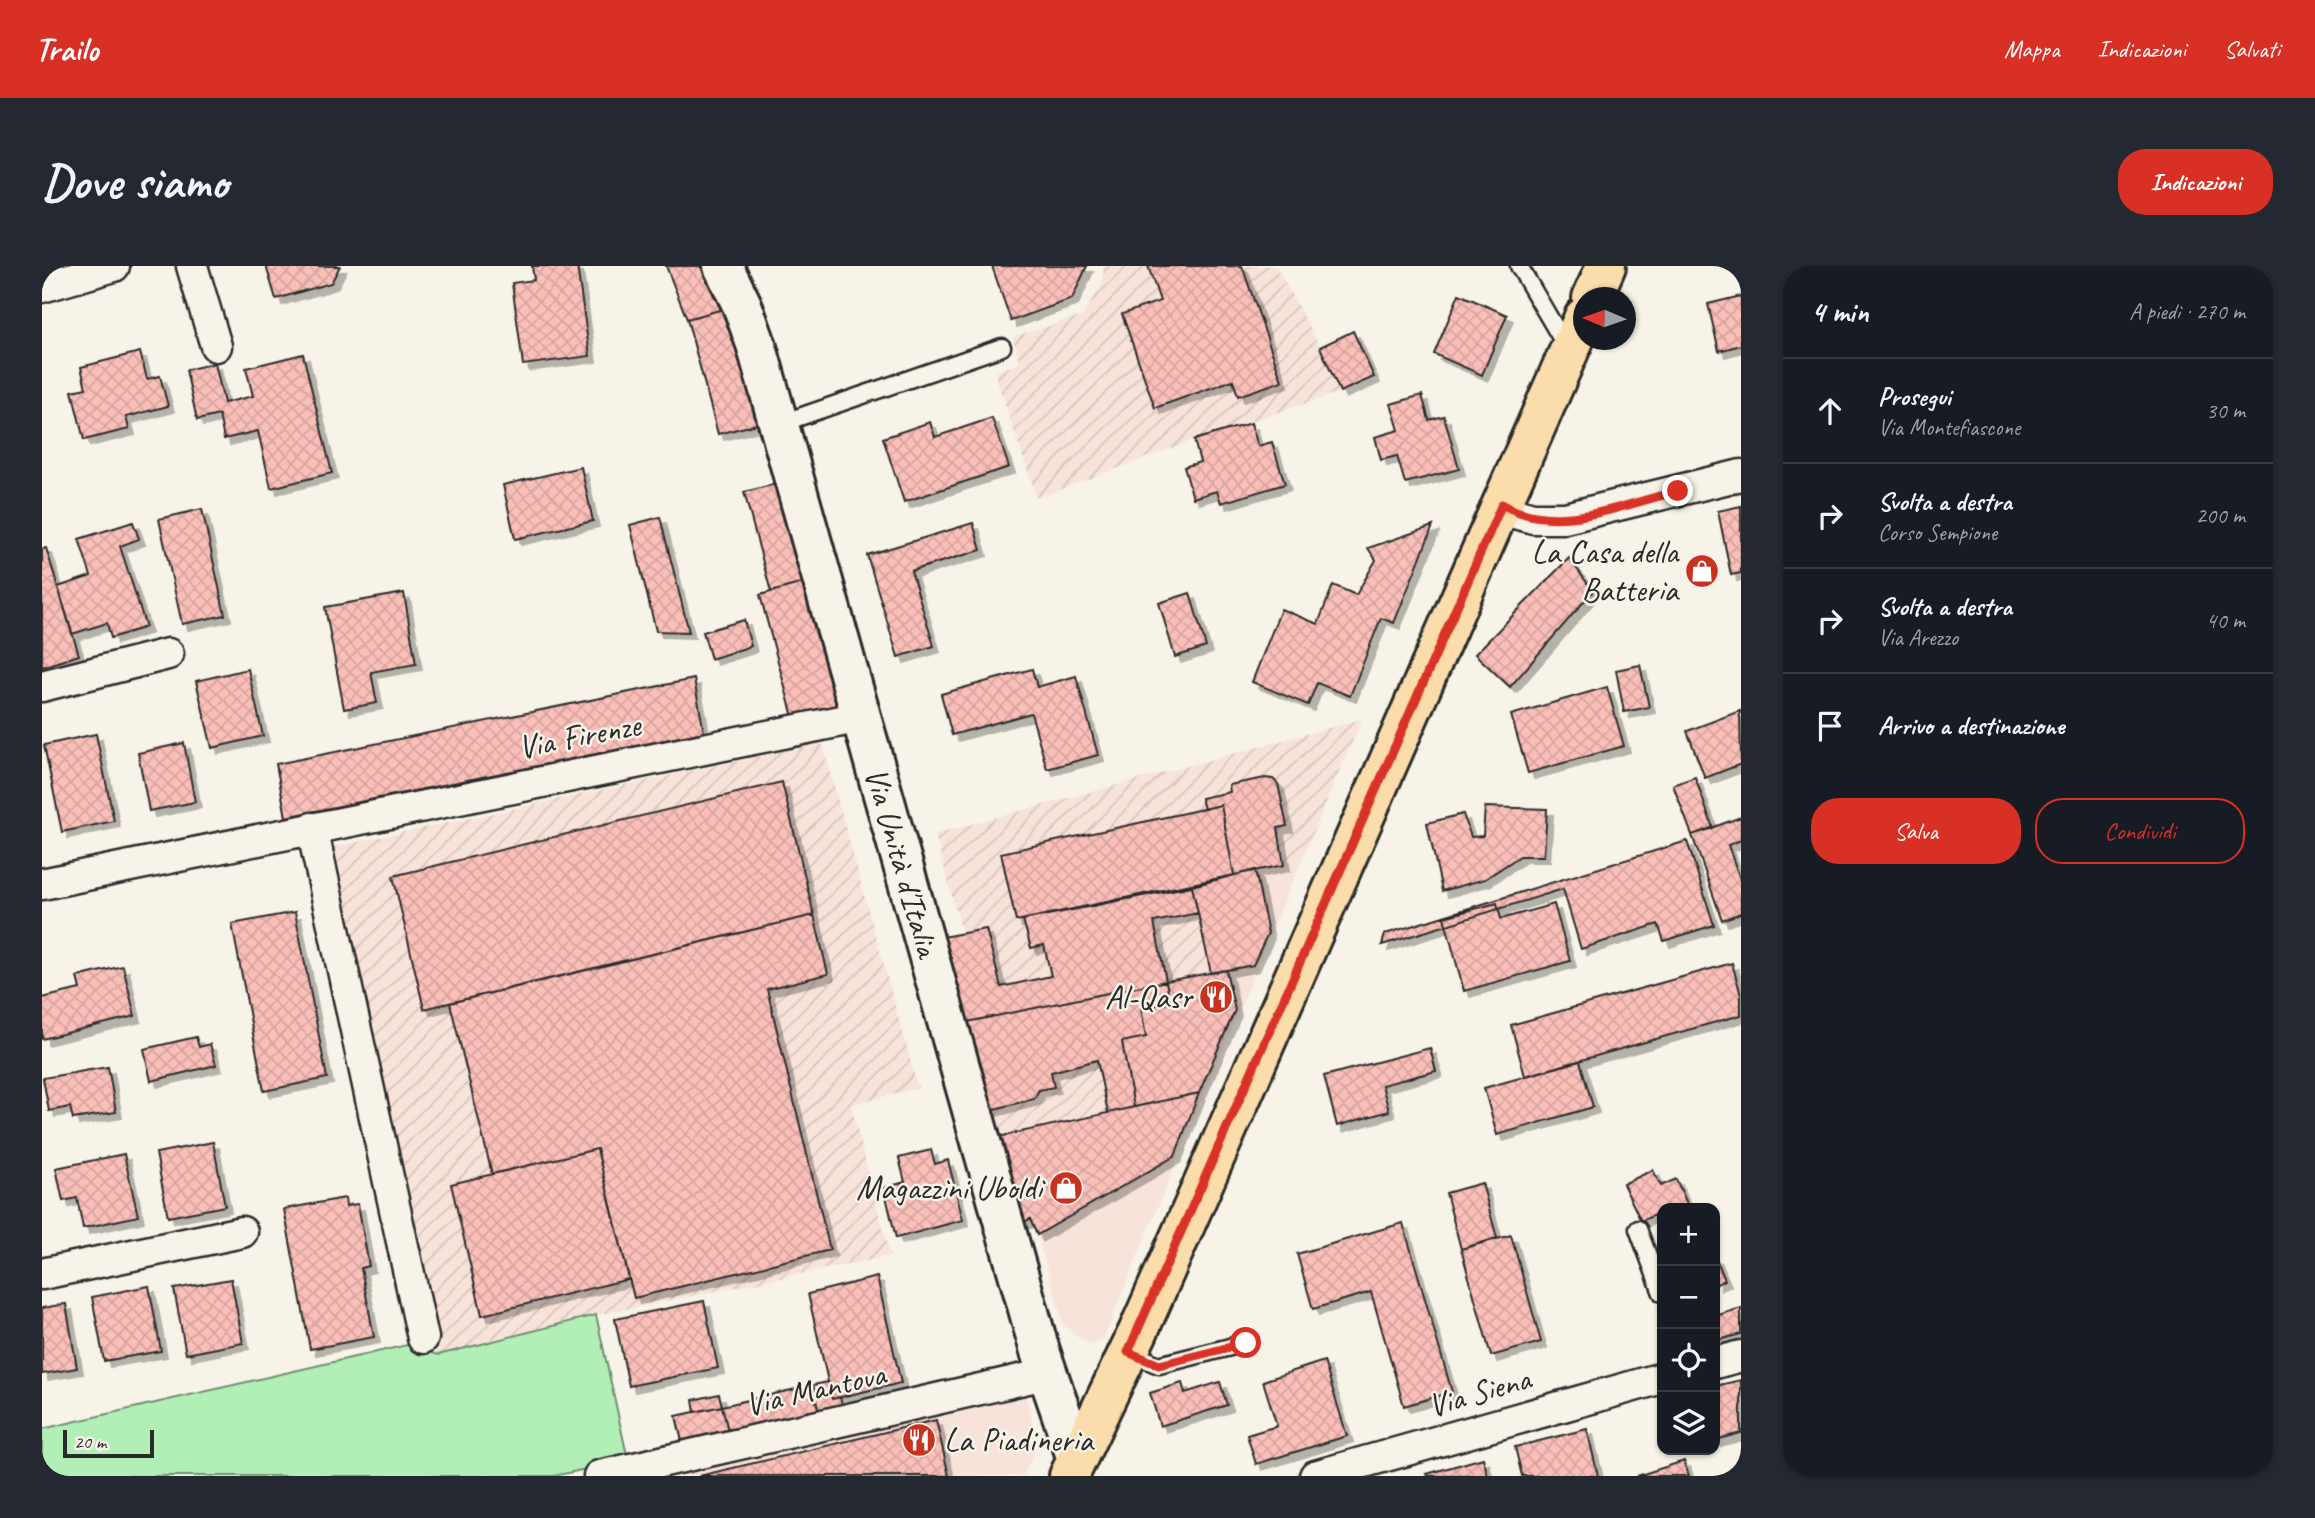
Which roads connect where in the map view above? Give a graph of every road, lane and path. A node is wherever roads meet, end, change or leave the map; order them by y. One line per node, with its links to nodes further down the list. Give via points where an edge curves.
1 (114, 266): 6 (street)
2 (192, 266): 10 (street)
3 (723, 266): 12 (street, Via Unità d'Italia, via 750,325)
4 (1519, 266): 8 (lane)
5 (1606, 266): 7 (main road)
6 (42, 287)
7 (1597, 287)
8 (1573, 330)
9 (1573, 341): 14 (main road)
10 (216, 346)
11 (1002, 347): 12 (lane)
12 (778, 424): 17 (street, Via Unità d'Italia)
13 (1741, 475): 14 (street, via 1565,518 1533,518)
14 (1502, 504): 26 (main road)
15 (168, 654): 16 (street)
16 (42, 686)
17 (861, 717): 18 (street, Via Firenze); 29 (street, Via Unità d'Italia)
18 (312, 828): 19 (street, Via Firenze); 24 (street)
19 (42, 884)
20 (1639, 1229): 23 (lane)
21 (242, 1232): 22 (street)
22 (43, 1271)
23 (1657, 1279)
24 (423, 1338)
25 (1246, 1343): 26 (lane, via 1159,1365)
26 (1128, 1352): 31 (main road)
27 (1741, 1356): 28 (street)
28 (1720, 1362)
29 (1046, 1374): 31 (street, Via Unità d'Italia); 32 (street, Via Mantova)
30 (1657, 1379): 33 (street, Via Siena)
31 (1075, 1470)
32 (599, 1476)
33 (1315, 1476)

